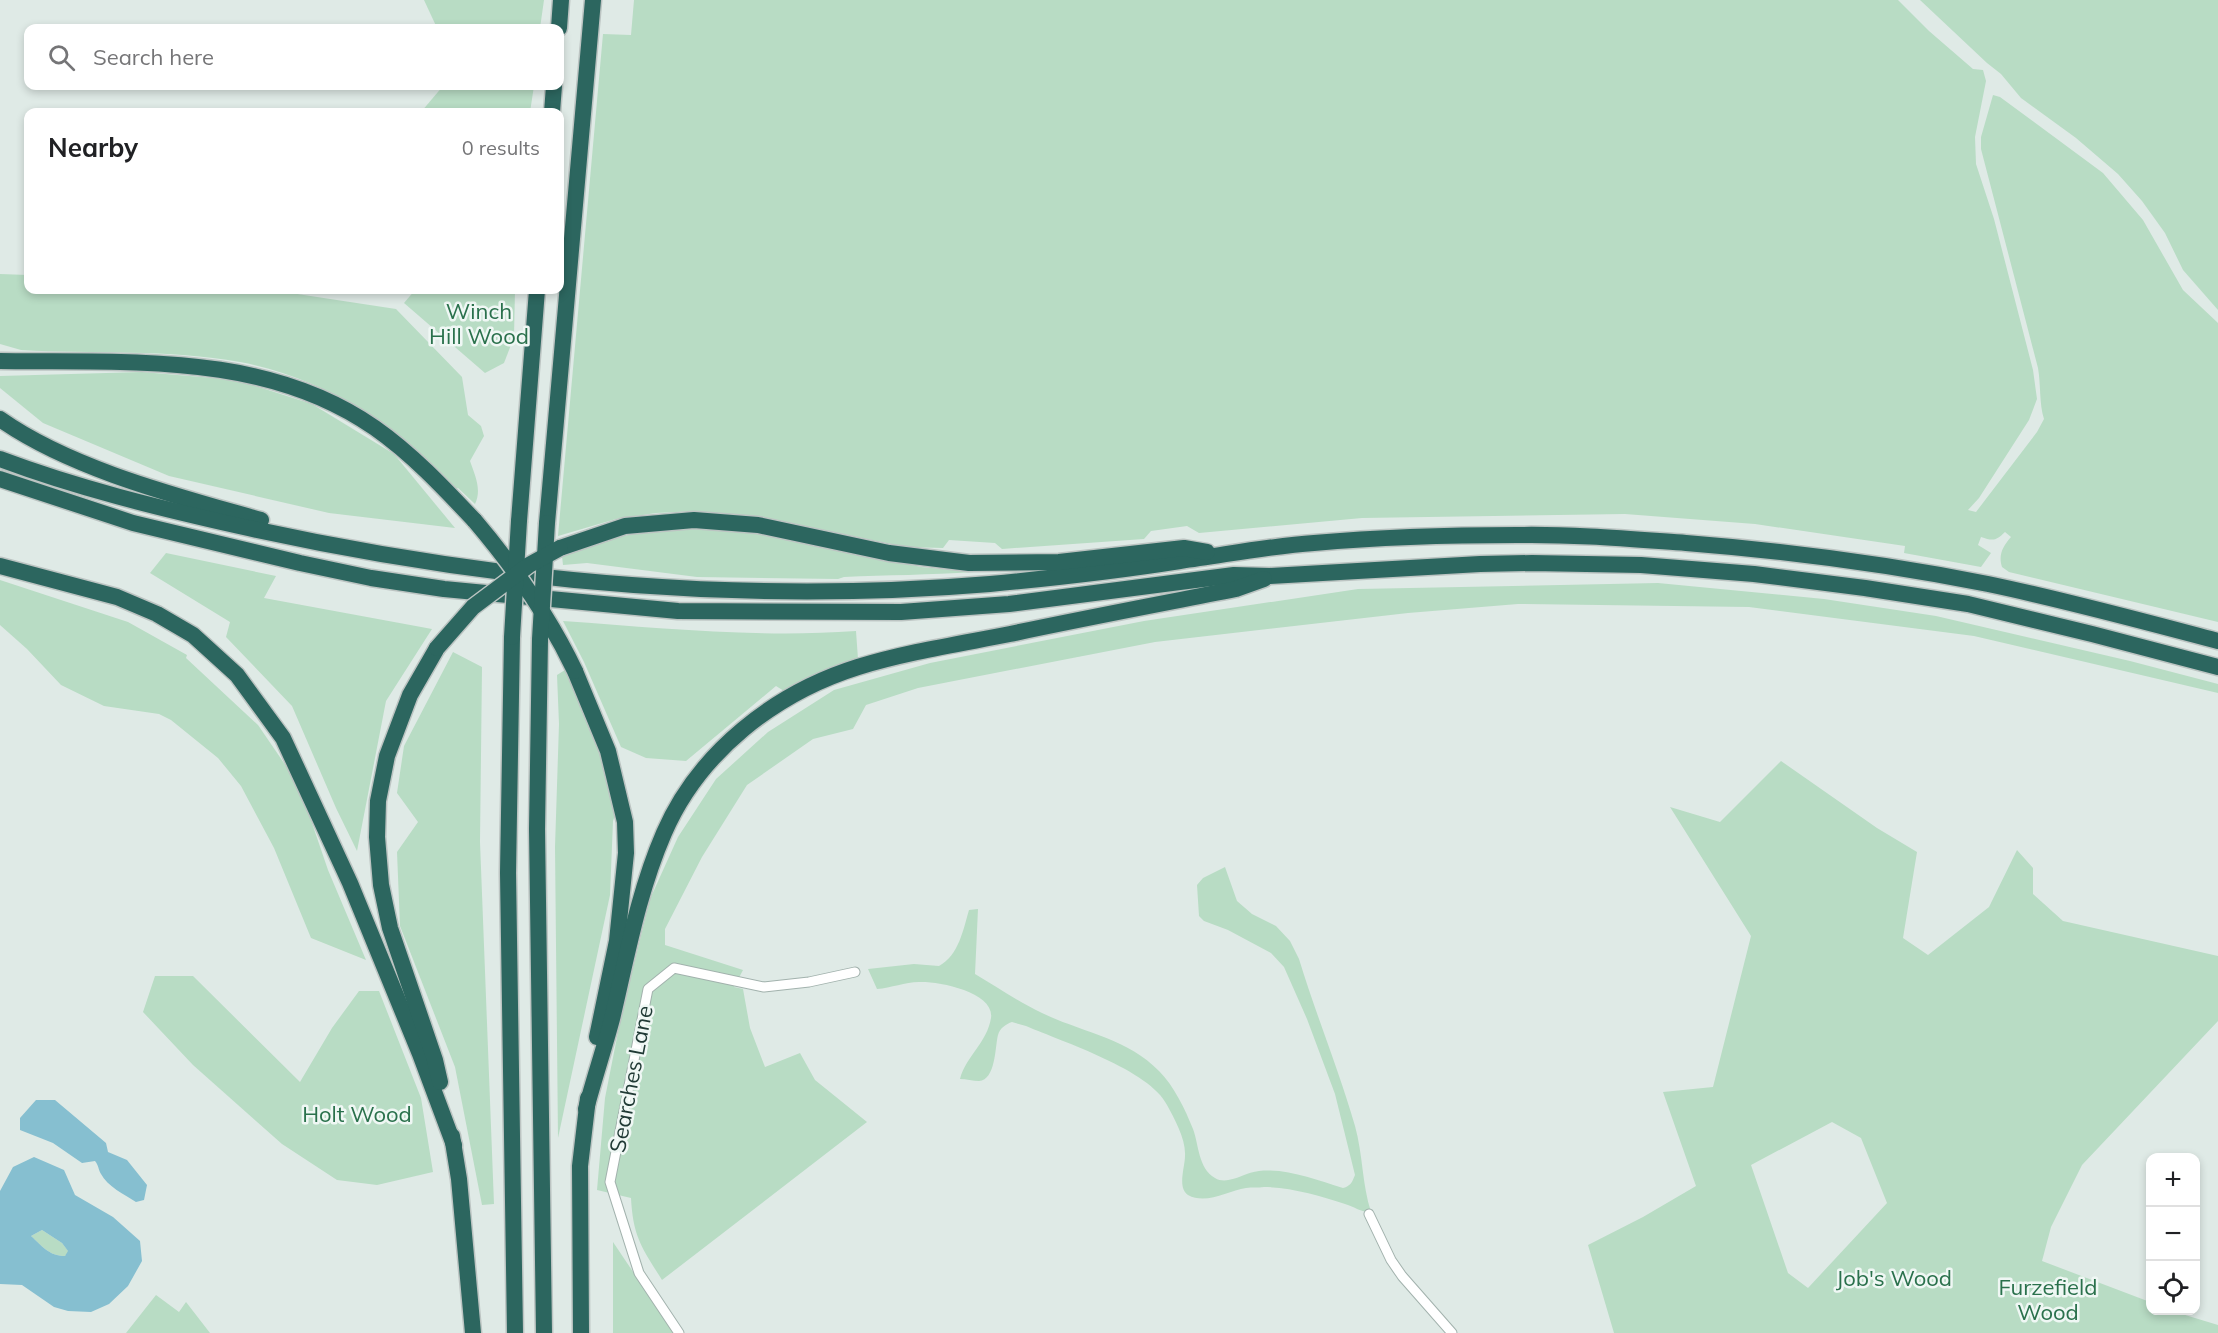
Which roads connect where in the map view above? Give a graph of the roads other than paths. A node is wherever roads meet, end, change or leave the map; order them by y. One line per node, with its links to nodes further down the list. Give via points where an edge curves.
1 (561, 0): 3 (highway)
2 (593, 0): 25 (highway, bridge, via 540,639 537,829)
3 (559, 24)
4 (554, 90): 5 (highway)
5 (552, 108)
6 (537, 294): 24 (highway, bridge, via 512,637 508,873)
7 (0, 361): 20 (highway, bridge, via 169,364 272,379 300,388 350,412 397,444 475,521 527,588 575,671 608,751 625,822 626,853 617,941 598,1026)
8 (0, 419): 13 (highway, via 91,465 264,521)
9 (0, 459): 13 (highway, via 165,509)
10 (0, 479): 12 (highway)
11 (0, 483): 12 (highway)
12 (22, 487): 16 (highway, via 133,523 371,578 444,589 678,611 901,612 1009,604 1234,575)
13 (317, 543): 14 (highway, via 551,579 782,592 986,584 1081,575)
14 (1219, 554): 17 (highway, via 1313,543 1522,535 1624,538 1758,549 1987,584); 21 (highway, bridge, via 1184,548 1059,562 969,563 889,554 758,525 694,520 625,526 560,548 529,565 473,607 437,648 410,695 387,756 378,801 381,885 390,928 435,1060)
15 (0, 566): 21 (highway, via 117,597 157,614 192,635 237,675 283,738 350,883)
16 (1270, 576): 18 (highway, via 1522,563 1641,565 1754,574 1968,604); 20 (highway, via 1236,589 858,667 782,701 747,725 714,757 664,832 637,912)
17 (2218, 640)
18 (2218, 667)
19 (855, 972): 27 (street, Searches Lane, via 764,987 674,968 648,989 610,1182 639,1273)
20 (586, 1109): 26 (highway, via 580,1166)
21 (454, 1145): 23 (highway)
22 (1369, 1214): 28 (street, via 1402,1276)
23 (473, 1333)
24 (515, 1333)
25 (543, 1333)
26 (581, 1333)
27 (679, 1333)
28 (1452, 1333)

